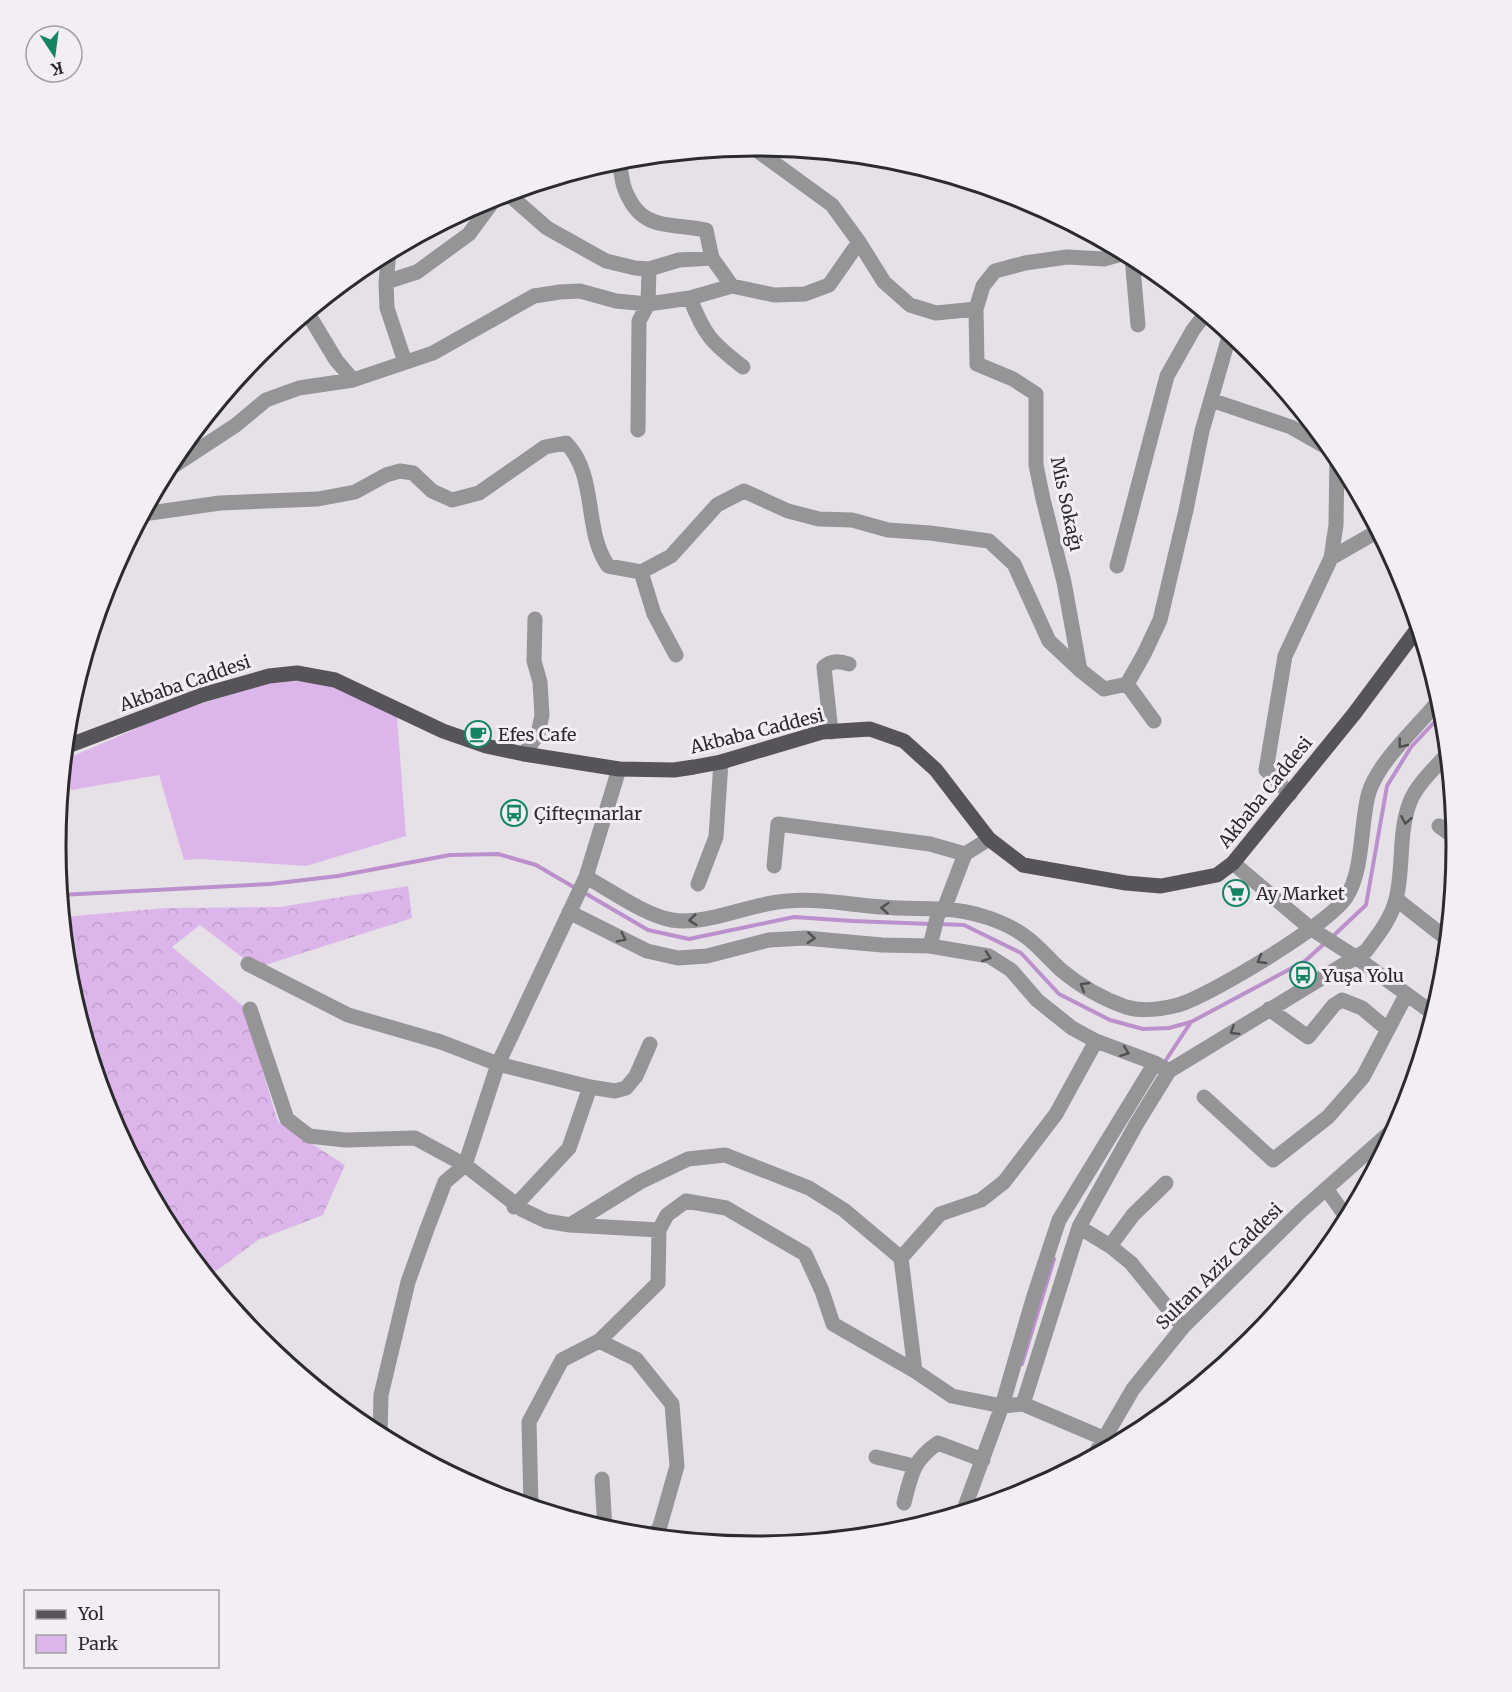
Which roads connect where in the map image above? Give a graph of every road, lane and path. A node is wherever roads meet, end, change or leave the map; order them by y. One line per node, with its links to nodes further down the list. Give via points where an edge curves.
1 (765, 156): 5 (street, via 832,205)
2 (622, 169): 7 (street, via 623,185 634,208 650,222 706,230)
3 (515, 200): 10 (street, via 548,228 606,261)
4 (485, 212): 11 (street, via 469,234 417,272)
5 (860, 242): 12 (street, via 829,285 806,294 774,295); 15 (street, via 884,282 910,305 936,313)
6 (1114, 256): 15 (street, via 1067,257 995,271 983,286)
7 (712, 258): 10 (street, via 679,260); 12 (street)
8 (388, 263): 11 (street)
9 (1133, 268): 18 (street)
10 (649, 269): 14 (street)
11 (386, 282): 20 (street, via 387,308)
12 (732, 286): 13 (street)
13 (690, 298): 14 (street); 21 (street, via 714,344)
14 (648, 304): 20 (street, via 616,301 580,291 534,296 433,353); 24 (street, via 639,321)
15 (976, 309): 37 (street, Mis Sokağı, via 977,364 1036,394 1036,465)
16 (311, 319): 22 (street)
17 (1202, 319): 31 (street, via 1167,376)
18 (1138, 325)
19 (1227, 342): 23 (street)
20 (405, 362): 22 (street)
21 (743, 367)
22 (353, 380): 26 (street, via 299,388 266,400)
23 (1211, 400): 25 (street, via 1291,427); 38 (street, via 1160,620)
24 (638, 430)
25 (1314, 441)
26 (186, 458)
27 (1336, 472): 30 (street, via 1336,525)
28 (152, 513): 32 (street, via 220,502 318,499 355,492 399,471 413,473 432,490 452,500 479,493 545,447 566,443 574,452 586,485 598,552 608,566)
29 (1372, 535): 30 (street)
30 (1331, 558): 47 (street, via 1285,656 1278,694 1266,770)
31 (1117, 566)
32 (641, 572): 35 (street, via 654,614); 37 (street, via 672,556 717,505 744,491 788,511 819,519 852,520 888,530 989,541 1014,564 1049,641)
33 (535, 619): 43 (street, via 534,661 542,715 538,734)
34 (1412, 635): 47 (main road, Akbaba Caddesi)
35 (676, 655)
36 (849, 664): 41 (street, via 831,662 824,667)
37 (1080, 670): 38 (street, via 1104,689)
38 (1127, 684): 40 (street)
39 (1432, 708): 59 (street, one-way to 59, via 1377,774 1369,793 1352,885 1341,904)
40 (1154, 721)
41 (831, 732): 45 (main road, Akbaba Caddesi); 50 (main road, Akbaba Caddesi, via 870,729 904,741 936,770)
42 (74, 744): 43 (main road, Akbaba Caddesi, via 202,694 269,676 297,673 335,680 443,731)
43 (524, 754): 46 (main road, Akbaba Caddesi)
44 (1441, 761): 56 (street, one-way to 56, via 1410,802)
45 (721, 762): 46 (main road, Akbaba Caddesi, via 674,770); 55 (street, via 716,837)
46 (619, 769): 54 (street)
47 (1290, 794): 52 (main road, Akbaba Caddesi)
48 (1440, 826): 49 (street)
49 (1446, 830)
50 (989, 839): 51 (street); 52 (main road, Akbaba Caddesi, via 1023,865 1126,883 1172,884 1217,875)
51 (965, 854): 53 (street, via 930,844 778,824); 58 (street)
52 (1233, 863): 59 (street)
53 (774, 866)
54 (585, 881): 57 (street); 58 (street, one-way to 54, via 791,900 680,921 653,914)
55 (698, 884)
56 (1396, 899): 60 (street); 62 (street, via 1386,924 1366,951)
57 (570, 911): 61 (street, one-way to 61, via 647,951 678,958 707,956 786,938); 72 (street)
58 (941, 911): 59 (street, one-way to 58, via 1202,994 1176,1005 1148,1010 1126,1007 1097,994 1068,976 1029,939 1002,923); 61 (street)
59 (1314, 930): 62 (street)
60 (1440, 934)
61 (930, 943): 69 (street, one-way to 69, via 989,956 1011,970 1037,1000 1072,1028)
62 (1350, 954): 64 (street); 66 (street)
63 (248, 964): 72 (street, via 348,1015 441,1042)
64 (1406, 995): 67 (street); 68 (street)
65 (250, 1009): 77 (street, via 287,1119 309,1136 345,1140 415,1138)
66 (1269, 1009): 68 (street, via 1308,1037 1342,1000 1362,1008); 73 (street, one-way to 73)
67 (1426, 1009)
68 (1387, 1029): 75 (street, via 1363,1077 1328,1117 1273,1160)
69 (1096, 1041): 71 (street, one-way to 71); 86 (street, via 1056,1114 1004,1182 981,1200 940,1214)
70 (650, 1044): 74 (street, via 636,1076 626,1088)
71 (1155, 1063): 73 (street); 91 (street, via 1059,1220)
72 (498, 1064): 74 (street); 77 (street)
73 (1169, 1071): 83 (street)
74 (590, 1087): 80 (street, via 569,1148)
75 (1204, 1097)
76 (1378, 1145): 79 (street, Sultan Aziz Caddesi)
77 (465, 1165): 80 (street); 92 (street, via 445,1182 408,1282 381,1395)
78 (1166, 1183): 85 (street, via 1133,1215)
79 (1327, 1190): 81 (street); 87 (street, Sultan Aziz Caddesi)
80 (515, 1206): 82 (street, via 546,1221)
81 (1342, 1211)
82 (570, 1226): 84 (street); 86 (street, via 640,1182 688,1159 725,1155 809,1188 844,1210)
83 (1079, 1227): 85 (street); 90 (street)
84 (659, 1230): 88 (street, via 658,1282); 89 (street, via 667,1215 686,1200 726,1208 805,1254 833,1324)
85 (1110, 1246): 87 (street, via 1131,1263)
86 (901, 1258): 89 (street)
87 (1182, 1327): 93 (street, Sultan Aziz Caddesi, via 1133,1389)
88 (599, 1341): 99 (street, via 562,1360 529,1422); 103 (street, via 636,1359 672,1404 677,1466)
89 (915, 1371): 91 (street, via 952,1396)
90 (1023, 1404): 91 (street); 93 (street)
91 (1002, 1406): 96 (street)
92 (380, 1425)
93 (1103, 1438): 94 (street, Sultan Aziz Caddesi)
94 (1100, 1445)
95 (876, 1457): 97 (street)
96 (983, 1460): 97 (street, via 938,1443 924,1452); 100 (street)
97 (914, 1466): 101 (street)
98 (602, 1479): 102 (street)
99 (531, 1498)
100 (967, 1502)
101 (904, 1503)
102 (604, 1519)
103 (658, 1529)

